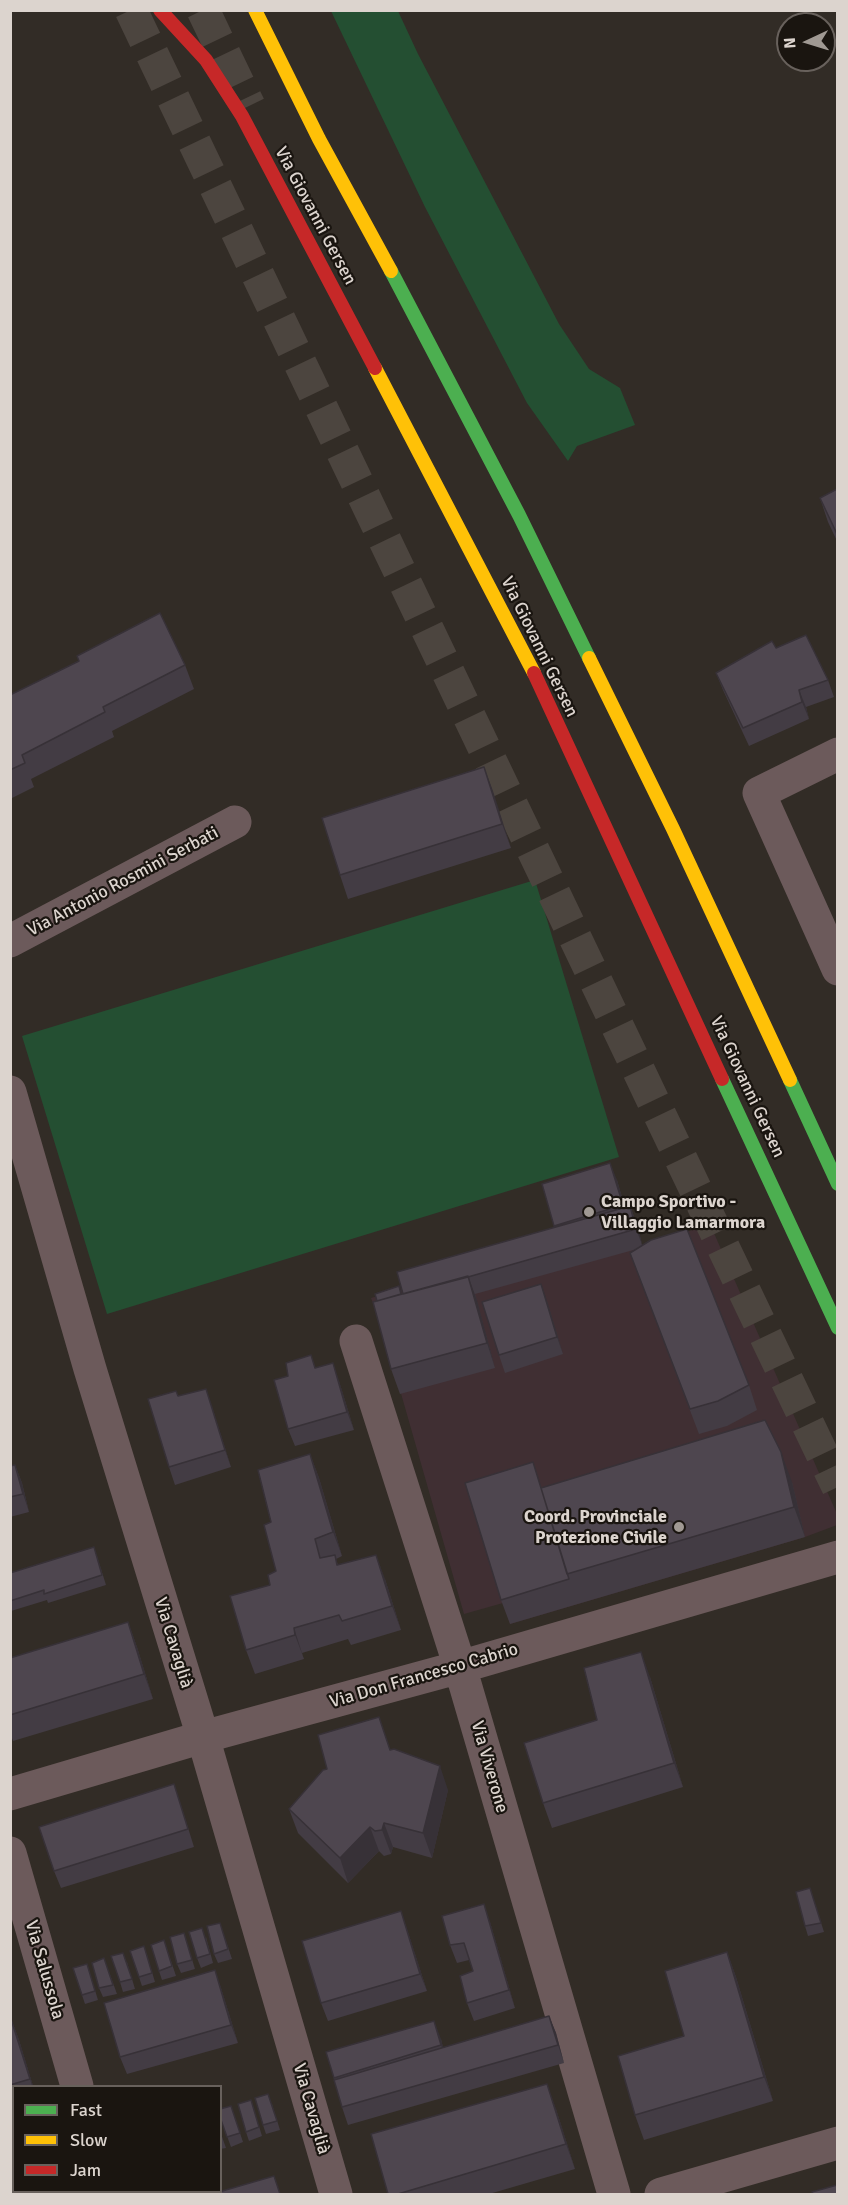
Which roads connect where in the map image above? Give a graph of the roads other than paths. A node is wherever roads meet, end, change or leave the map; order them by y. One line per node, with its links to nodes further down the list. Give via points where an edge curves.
1 (160, 10): 9 (street, Via Giovanni Gersen, via 206,60 242,116 471,550 543,694)
2 (255, 10): 8 (street, via 319,139 519,515 673,829)
3 (837, 754): 6 (street, via 759,793)
4 (235, 822): 5 (street, Via Antonio Rosmini Serbati)
5 (10, 941)
6 (837, 969)
7 (10, 1092): 13 (street, Via Cavaglià)
8 (837, 1184)
9 (837, 1328)
10 (356, 1341): 12 (street, Via Viverone)
11 (837, 1557): 12 (street, Via Don Francesco Cabrio)
12 (460, 1667): 13 (street, Via Don Francesco Cabrio); 19 (street, Via Viverone)
13 (203, 1737): 14 (street, Via Don Francesco Cabrio); 18 (street, Via Cavaglià)
14 (10, 1794)
15 (10, 1853): 16 (street, Via Salussola)
16 (77, 2085)
17 (837, 2144): 20 (street)
18 (336, 2194)
19 (614, 2194)
20 (661, 2194)

